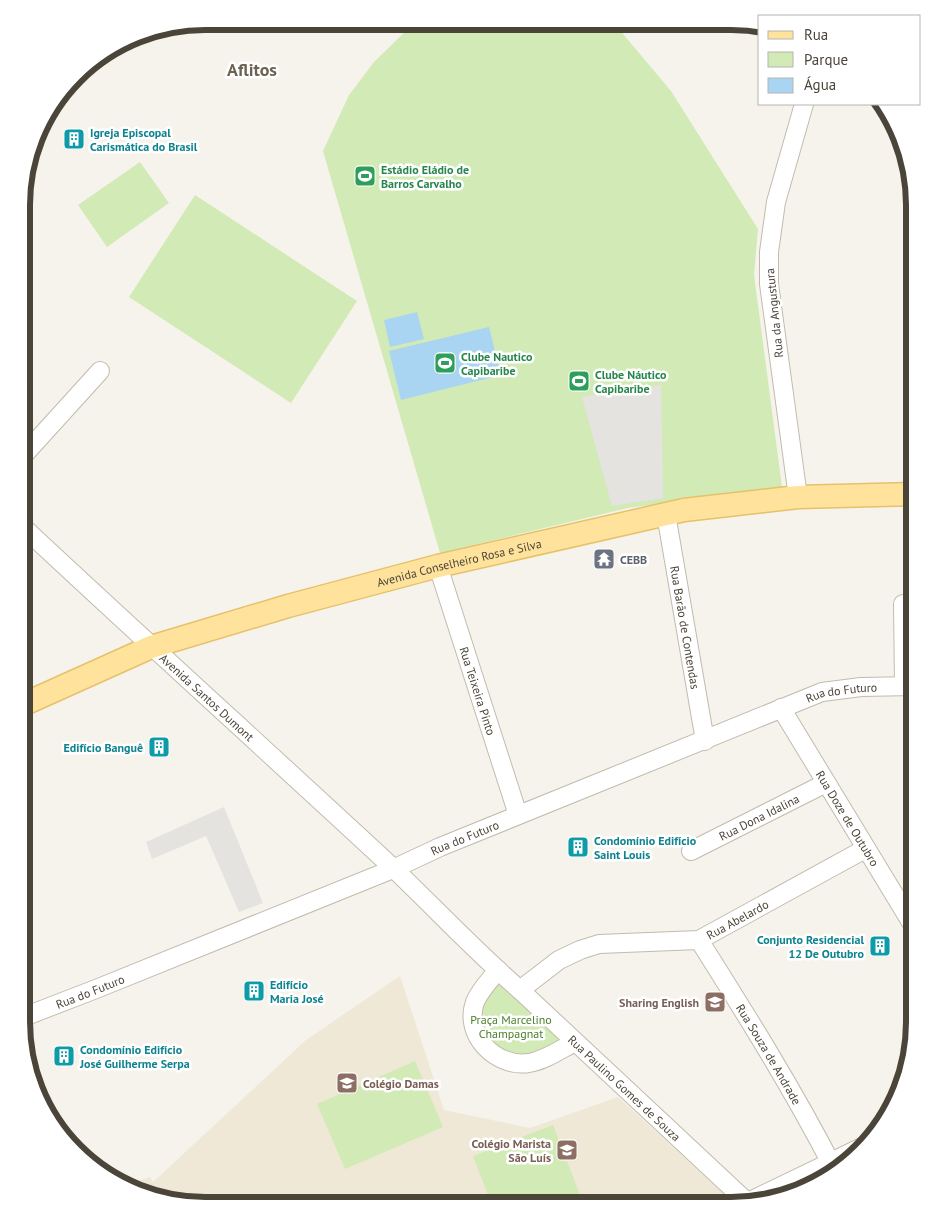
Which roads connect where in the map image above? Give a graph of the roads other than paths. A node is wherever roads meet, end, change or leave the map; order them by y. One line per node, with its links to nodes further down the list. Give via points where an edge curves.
1 (804, 105): 5 (street, Rua da Angustura, via 776,202 768,252 769,284)
2 (100, 370): 3 (street)
3 (30, 448)
4 (906, 494): 5 (main road, Avenida Conselheiro Rosa e Silva)
5 (798, 497): 6 (main road, Avenida Conselheiro Rosa e Silva)
6 (666, 514): 8 (main road, Avenida Conselheiro Rosa e Silva); 15 (street, Rua Barão de Contendas)
7 (30, 534): 11 (street, Avenida Santos Dumont)
8 (438, 566): 11 (main road, Avenida Conselheiro Rosa e Silva); 17 (street, Rua Teixeira Pinto)
9 (903, 604): 10 (street)
10 (906, 644)
11 (151, 647): 13 (main road, Avenida Conselheiro Rosa e Silva); 20 (street, Avenida Santos Dumont)
12 (906, 685): 14 (street, Rua do Futuro, via 822,692)
13 (30, 700)
14 (781, 708): 15 (street, Rua do Futuro); 16 (street, Rua Doze de Outubro)
15 (705, 740): 17 (street, Rua do Futuro)
16 (826, 783): 18 (street, Rua Doze de Outubro); 19 (street, Rua Dona Idalina)
17 (518, 816): 20 (street, Rua do Futuro)
18 (866, 849): 21 (street, Rua Doze de Outubro); 22 (street, Rua Abelardo)
19 (691, 851)
20 (393, 869): 23 (street, Rua Paulino Gomes de Souza); 25 (street, Rua do Futuro)
21 (906, 914)
22 (699, 940): 24 (street, Rua Abelardo, via 598,944 559,960); 27 (street, Rua Souza de Andrade, via 762,1039)
23 (498, 970): 24 (street, Rua Paulino Gomes de Souza); 26 (street, via 480,992 473,1014 476,1034 492,1054 518,1064 528,1063)
24 (520, 990): 26 (street, Rua Paulino Gomes de Souza)
25 (30, 1014)
26 (575, 1042): 30 (street, Rua Paulino Gomes de Souza)
27 (832, 1164)
28 (824, 1170): 29 (street)
29 (768, 1193)
30 (742, 1197)

